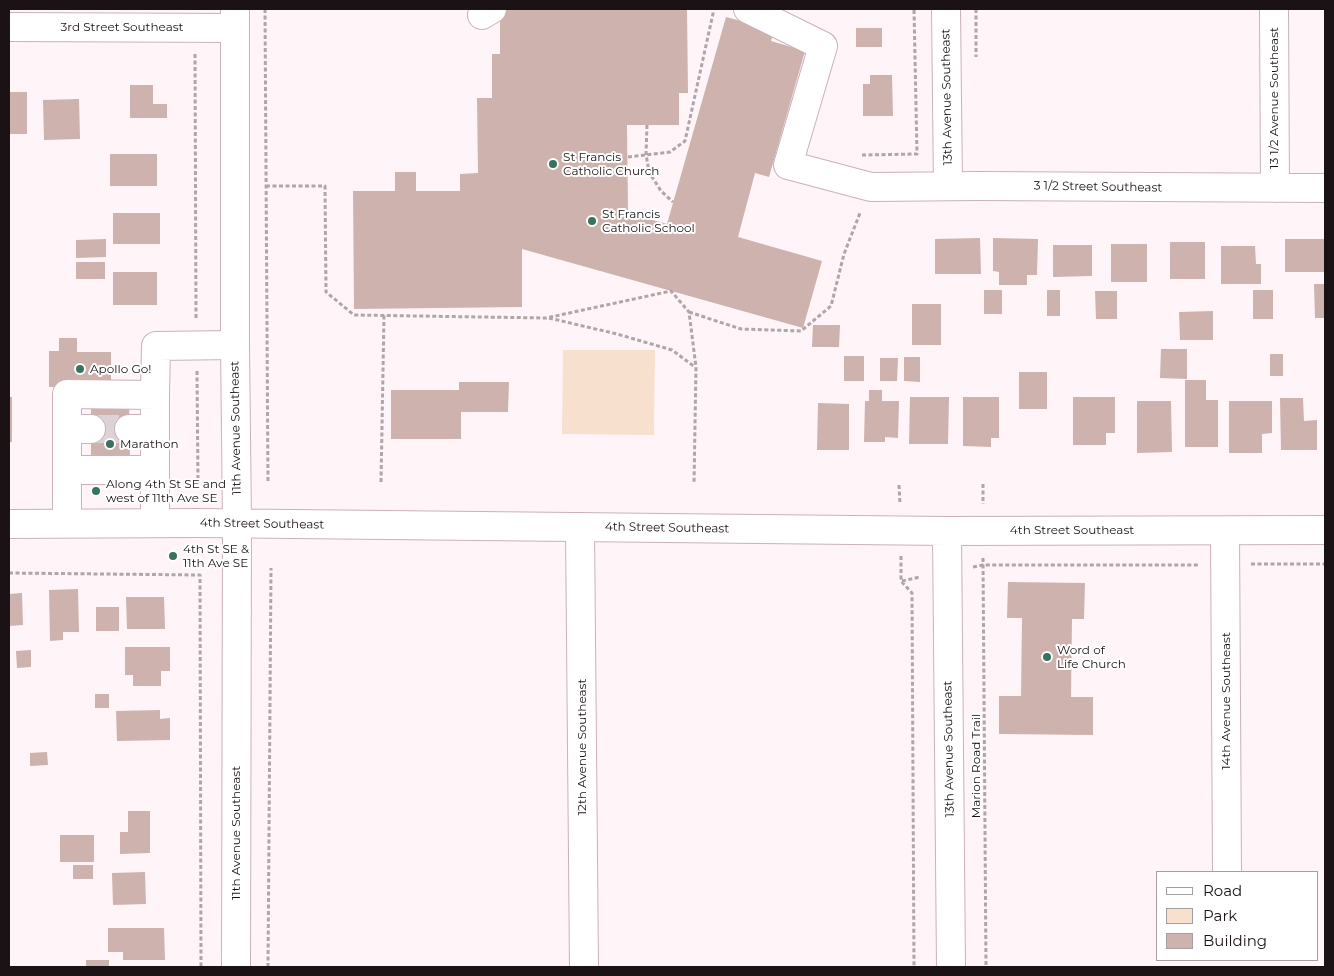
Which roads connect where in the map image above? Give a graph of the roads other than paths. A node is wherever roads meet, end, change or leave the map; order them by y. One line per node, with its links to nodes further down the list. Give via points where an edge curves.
1 (748, 9): 6 (street, 3 1/2 Street Southeast, via 822,46 788,165 871,187)
2 (946, 9): 6 (street, 13th Avenue Southeast)
3 (1274, 9): 7 (street, 13 1/2 Avenue Southeast)
4 (235, 18): 5 (street, 3rd Street Southeast, via 195,28); 9 (street, 11th Avenue Southeast)
5 (9, 27)
6 (948, 186): 7 (street, 3 1/2 Street Southeast)
7 (1274, 188): 8 (street, 3 1/2 Street Southeast)
8 (1325, 188)
9 (235, 345): 10 (street, via 156,346); 15 (street, 11th Avenue Southeast)
10 (155, 395): 11 (street, via 67,394 79,429); 12 (street, via 142,429)
11 (67, 470): 12 (street); 13 (street)
12 (155, 470): 14 (street)
13 (67, 523): 14 (street, 4th Street Southeast); 16 (street, 4th Street Southeast)
14 (155, 523): 15 (street, 4th Street Southeast)
15 (237, 523): 17 (street, 4th Street Southeast); 22 (street, 11th Avenue Southeast)
16 (9, 524)
17 (580, 527): 19 (street, 4th Street Southeast); 23 (street, 12th Avenue Southeast)
18 (1325, 530): 20 (street, 4th Street Southeast)
19 (947, 531): 20 (street, 4th Street Southeast); 24 (street, 13th Avenue Southeast)
20 (1225, 531): 21 (street, 14th Avenue Southeast)
21 (1227, 871)
22 (236, 967)
23 (584, 967)
24 (952, 967)

